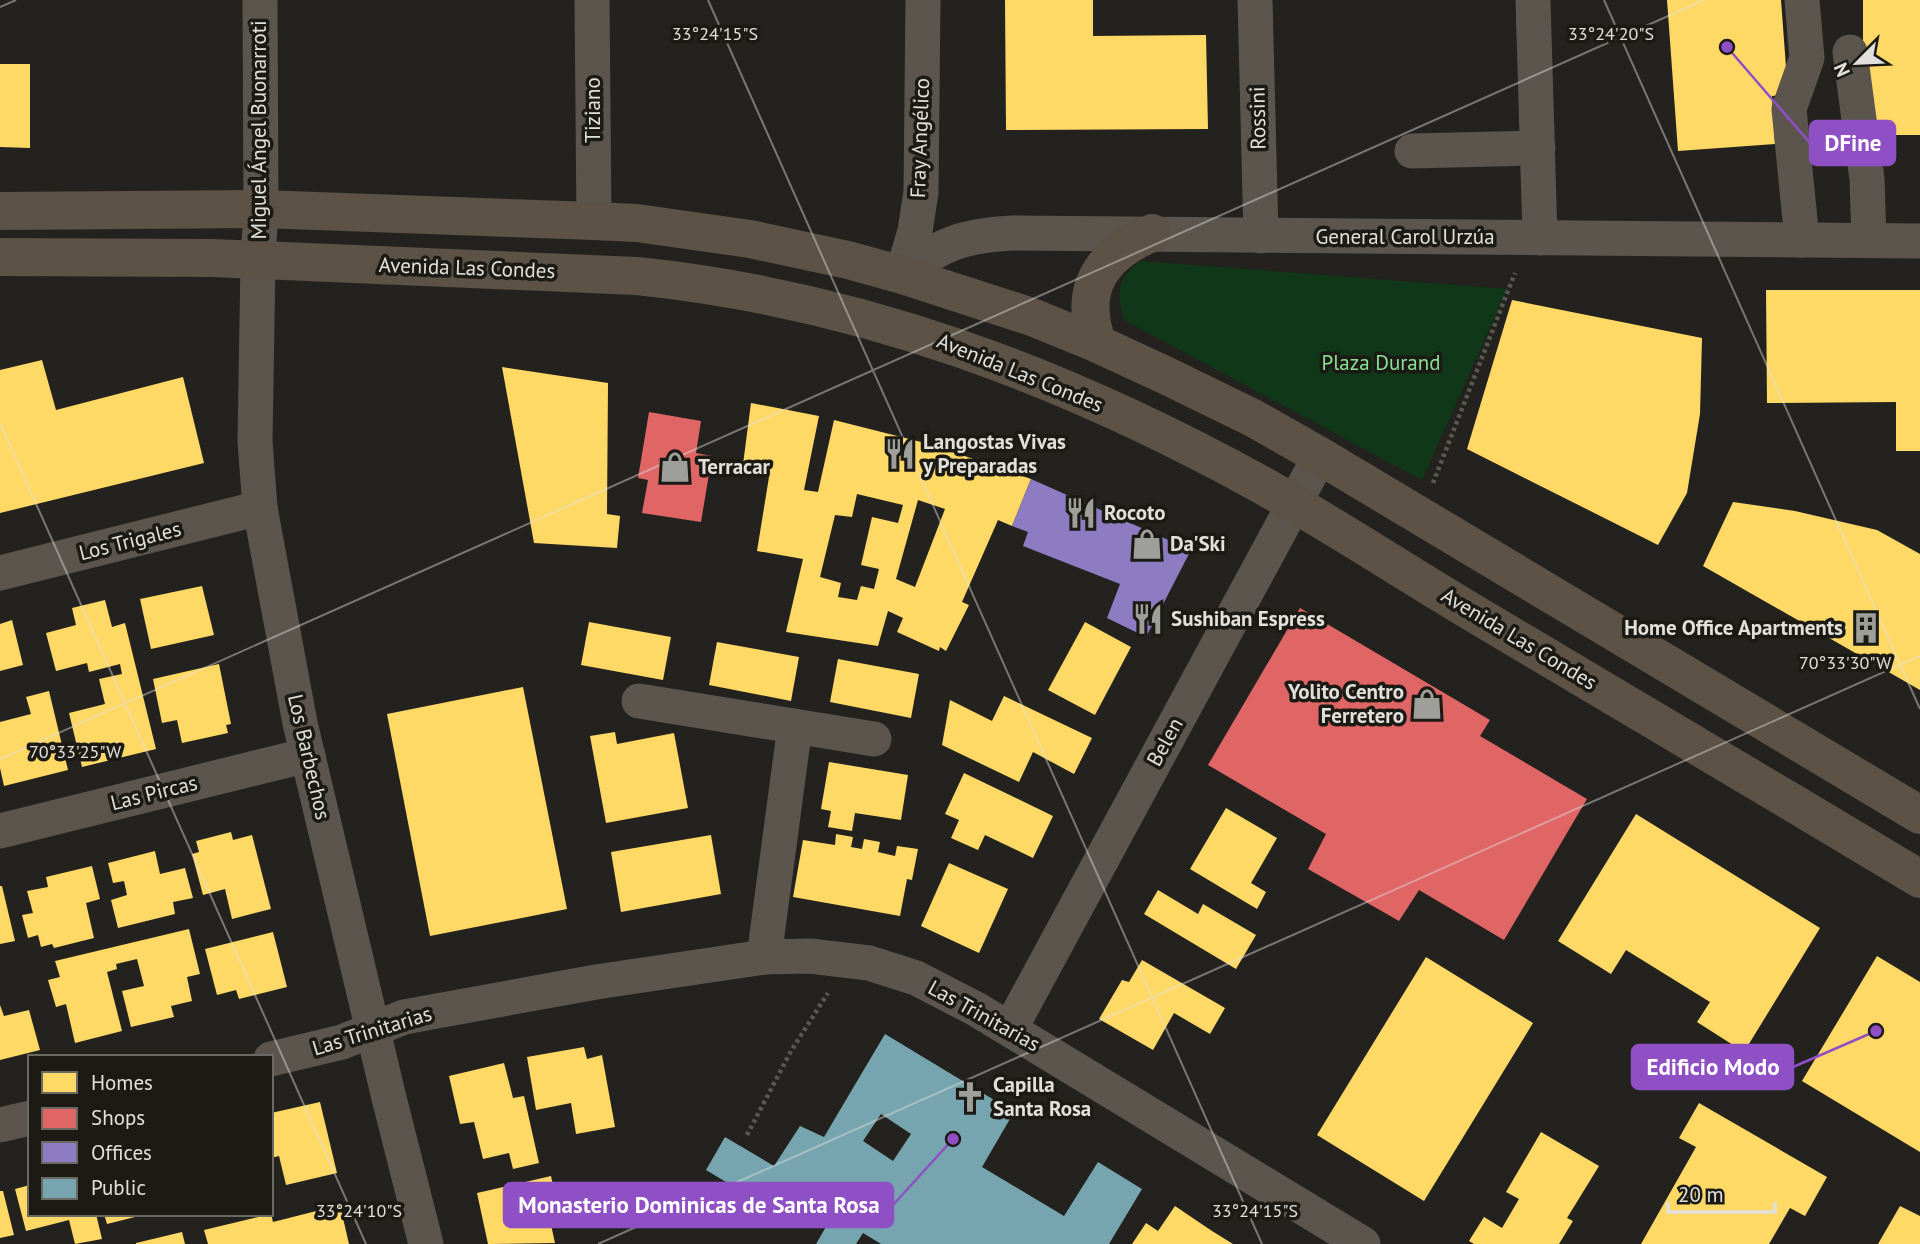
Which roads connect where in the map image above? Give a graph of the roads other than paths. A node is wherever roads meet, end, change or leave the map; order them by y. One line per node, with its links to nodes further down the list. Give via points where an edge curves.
1 (260, 0): 10 (street, Miguel Ángel Buonarroti)
2 (592, 0): 12 (street, Tiziano)
3 (923, 0): 21 (street, Fray Angélico, via 921,192)
4 (1255, 0): 14 (street, Rossini)
5 (1533, 0): 8 (street)
6 (1802, 0): 16 (street, via 1807,58 1789,109)
7 (1850, 52): 17 (street, via 1867,179)
8 (1538, 148): 9 (street); 15 (street)
9 (1412, 151)
10 (261, 209): 11 (main road); 12 (main road); 20 (street, Miguel Ángel Buonarroti)
11 (0, 211)
12 (594, 221): 21 (main road, via 750,239)
13 (1152, 233): 14 (street, General Carol Urzúa); 21 (street, General Carol Urzúa, via 985,234 947,244); 22 (main road, via 1121,250 1094,282 1089,312)
14 (1261, 236): 15 (street, General Carol Urzúa)
15 (1540, 238): 16 (street, General Carol Urzúa)
16 (1802, 240): 17 (street, General Carol Urzúa)
17 (1869, 240): 18 (street, General Carol Urzúa)
18 (1920, 241)
19 (0, 257): 20 (main road, Avenida Las Condes)
20 (258, 261): 24 (main road, Avenida Las Condes, via 637,276 684,281 880,321 1006,364 1146,426); 25 (street, Los Barbechos, via 255,440)
21 (902, 275): 22 (main road, via 1032,317)
22 (1098, 344): 23 (main road, via 1253,418)
23 (1320, 456): 24 (street, Belen); 31 (main road)
24 (1293, 504): 33 (main road, Avenida Las Condes); 35 (street, Belen)
25 (260, 508): 26 (street, Los Trigales); 30 (street, Los Barbechos)
26 (0, 573)
27 (639, 701): 28 (street)
28 (795, 726): 29 (street); 34 (street)
29 (874, 738)
30 (308, 755): 32 (street, Las Pircas); 36 (street, Los Barbechos)
31 (1920, 815)
32 (0, 831)
33 (1920, 879)
34 (764, 957): 35 (street, Las Trinitarias, via 810,956 869,963 916,978); 36 (street, Las Trinitarias, via 416,1015)
35 (1010, 1029): 41 (street, Las Trinitarias)
36 (374, 1030): 37 (street, Las Trinitarias); 40 (street, Los Barbechos)
37 (273, 1059)
38 (28, 1118): 39 (street)
39 (0, 1125)
40 (426, 1244)
41 (1363, 1244)

